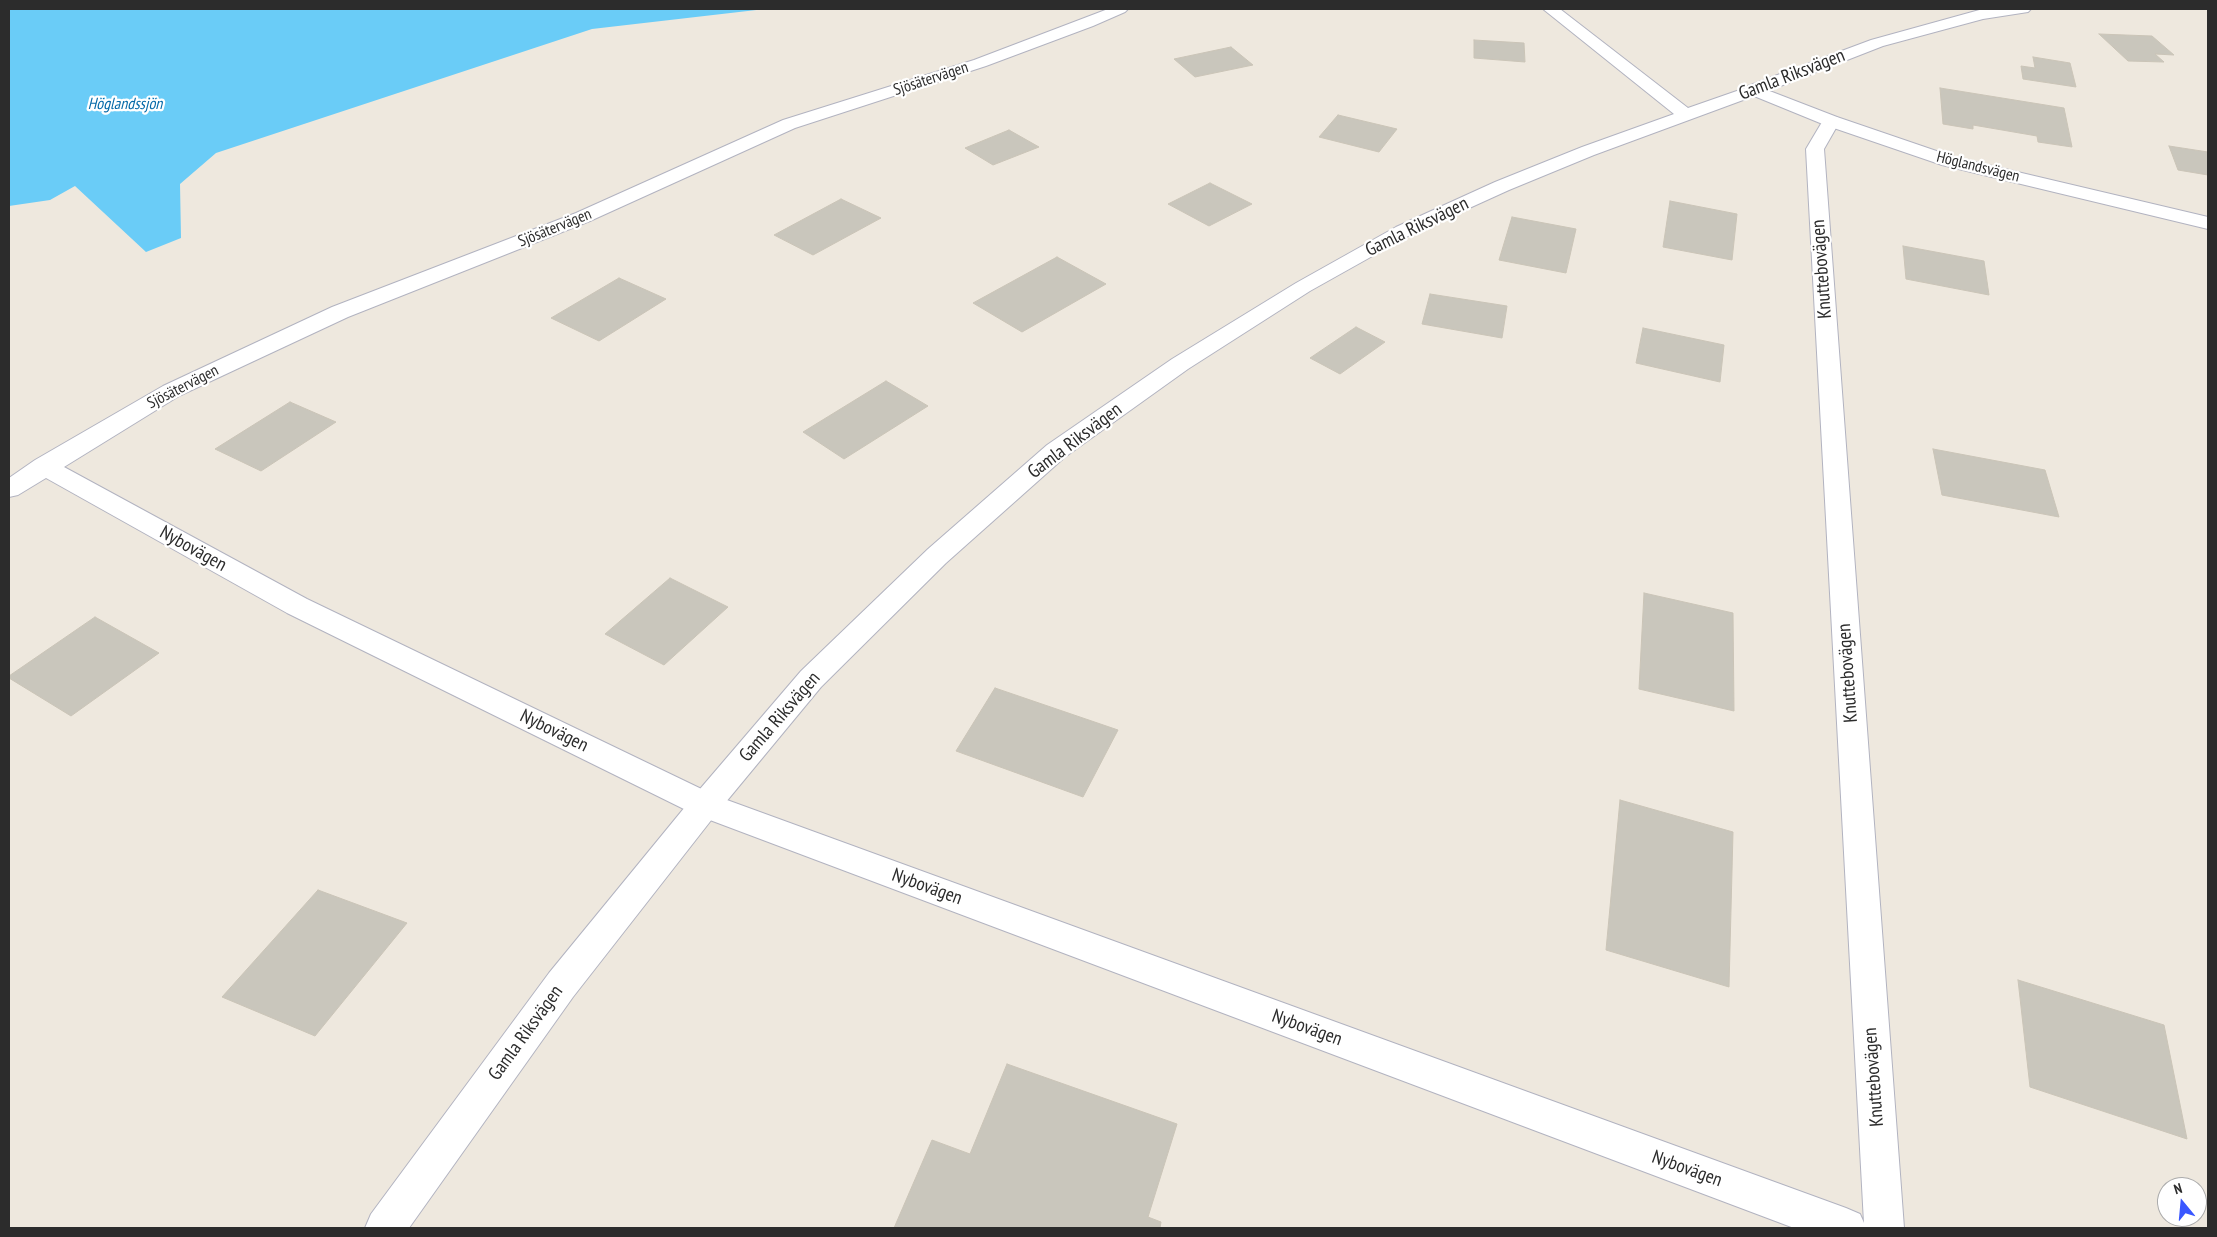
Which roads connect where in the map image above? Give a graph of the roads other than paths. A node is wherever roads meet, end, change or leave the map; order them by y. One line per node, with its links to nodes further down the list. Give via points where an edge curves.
1 (1120, 9): 8 (street, Sjösätervägen, via 980,63 789,124 583,217 340,312 171,392)
2 (1551, 9): 5 (street)
3 (2023, 9): 4 (street, Gamla Riksvägen, via 1983,14 1913,32)
4 (1754, 90): 5 (street, Gamla Riksvägen); 6 (street, Höglandsvägen)
5 (1686, 115): 10 (street, Gamla Riksvägen, via 1502,186 1403,231 1303,287 1172,370 1056,451 937,556 811,679)
6 (1831, 121): 7 (street, Höglandsvägen, via 1948,161); 13 (street, Knuttebovägen, via 1815,149)
7 (2208, 223)
8 (44, 466): 9 (street, Sjösätervägen); 10 (street, Nybovägen, via 297,606)
9 (9, 489)
10 (705, 805): 11 (street, Gamla Riksvägen, via 561,986); 12 (street, Nybovägen)
11 (385, 1228)
12 (1846, 1228)
13 (1884, 1228)

